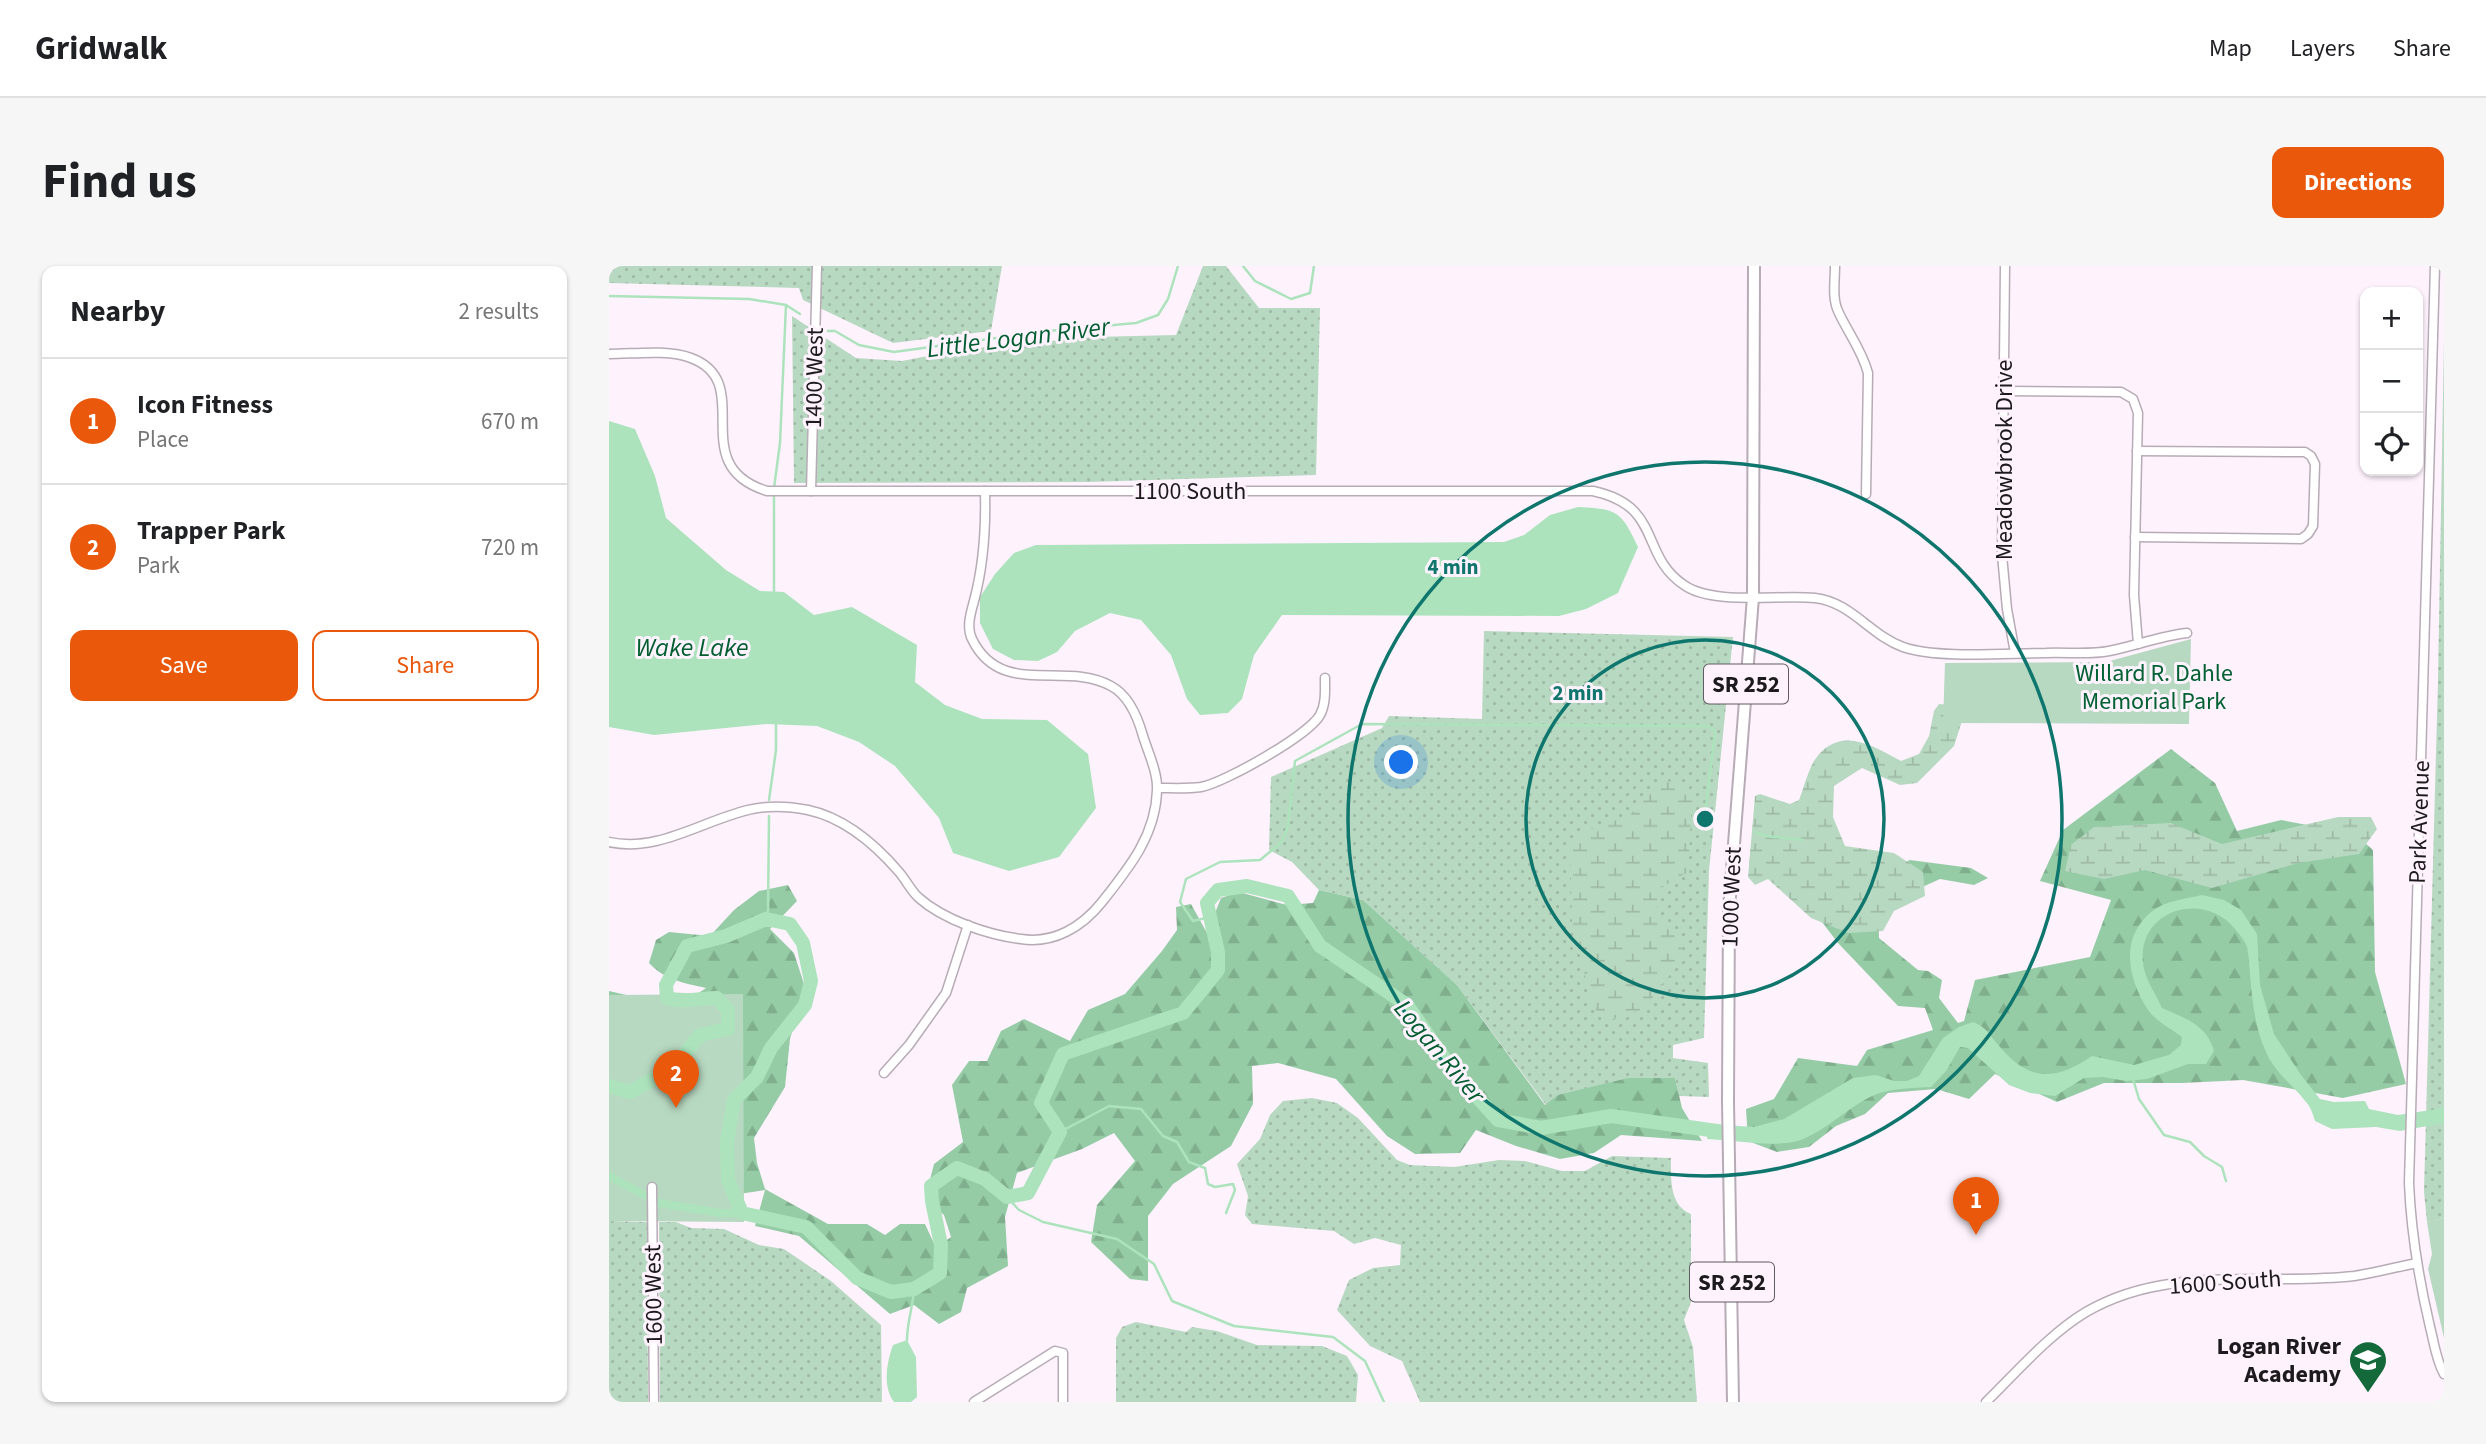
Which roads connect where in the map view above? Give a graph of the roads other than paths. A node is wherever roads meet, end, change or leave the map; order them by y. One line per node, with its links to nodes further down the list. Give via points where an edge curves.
1 (817, 266): 9 (street, 1400 West)
2 (1754, 266): 13 (main road, 1000 West / SR 252)
3 (1835, 266): 11 (street, via 1837,309 1864,355 1868,373)
4 (2005, 266): 7 (street, Meadowbrook Drive)
5 (2435, 266): 23 (street, Park Avenue, via 2410,1136 2410,1215)
6 (609, 354): 9 (street, 1100 South, via 672,354 706,367 723,397 723,441 735,474 749,486 767,491)
7 (2005, 391): 8 (street, via 2121,392 2133,399 2138,414); 16 (street, Meadowbrook Drive, via 2002,555)
8 (2137, 451): 12 (street); 12 (street, via 2305,452 2315,464 2313,526 2301,539)
9 (811, 491): 10 (street, 1100 South)
10 (985, 491): 13 (street, 1100 South, via 1593,491 1612,495 1632,508 1647,526 1666,568 1685,586 1714,596); 18 (street, via 982,572 970,615 970,635 979,651 1001,670 1087,678 1111,686 1127,699 1142,730)
11 (1866, 494)
12 (2135, 537): 15 (street)
13 (1753, 597): 16 (street, via 1817,598 1844,607 1902,647 1930,653); 28 (main road, 1000 West / SR 252, via 1729,909)
14 (2187, 633): 15 (street)
15 (2137, 644): 16 (street, via 2106,652)
16 (2015, 653)
17 (1325, 678): 18 (street, via 1324,706 1309,728 1243,770 1202,787)
18 (1157, 788): 20 (street, via 1151,829 1135,861 1094,913 1047,941)
19 (609, 842): 20 (street, via 654,842 748,810 780,806 811,811 845,824 875,846 917,896 937,912)
20 (968, 925): 21 (street, via 946,993)
21 (884, 1073)
22 (652, 1187): 25 (street, 1600 West)
23 (2417, 1263): 24 (street, Park Avenue); 29 (street, 1600 South, via 2354,1276 2211,1279 2148,1288 2087,1312 2053,1337)
24 (2444, 1374)
25 (654, 1402)
26 (974, 1402): 27 (street, via 1055,1351 1063,1353)
27 (1063, 1402)
28 (1733, 1402)
29 (1986, 1402)

